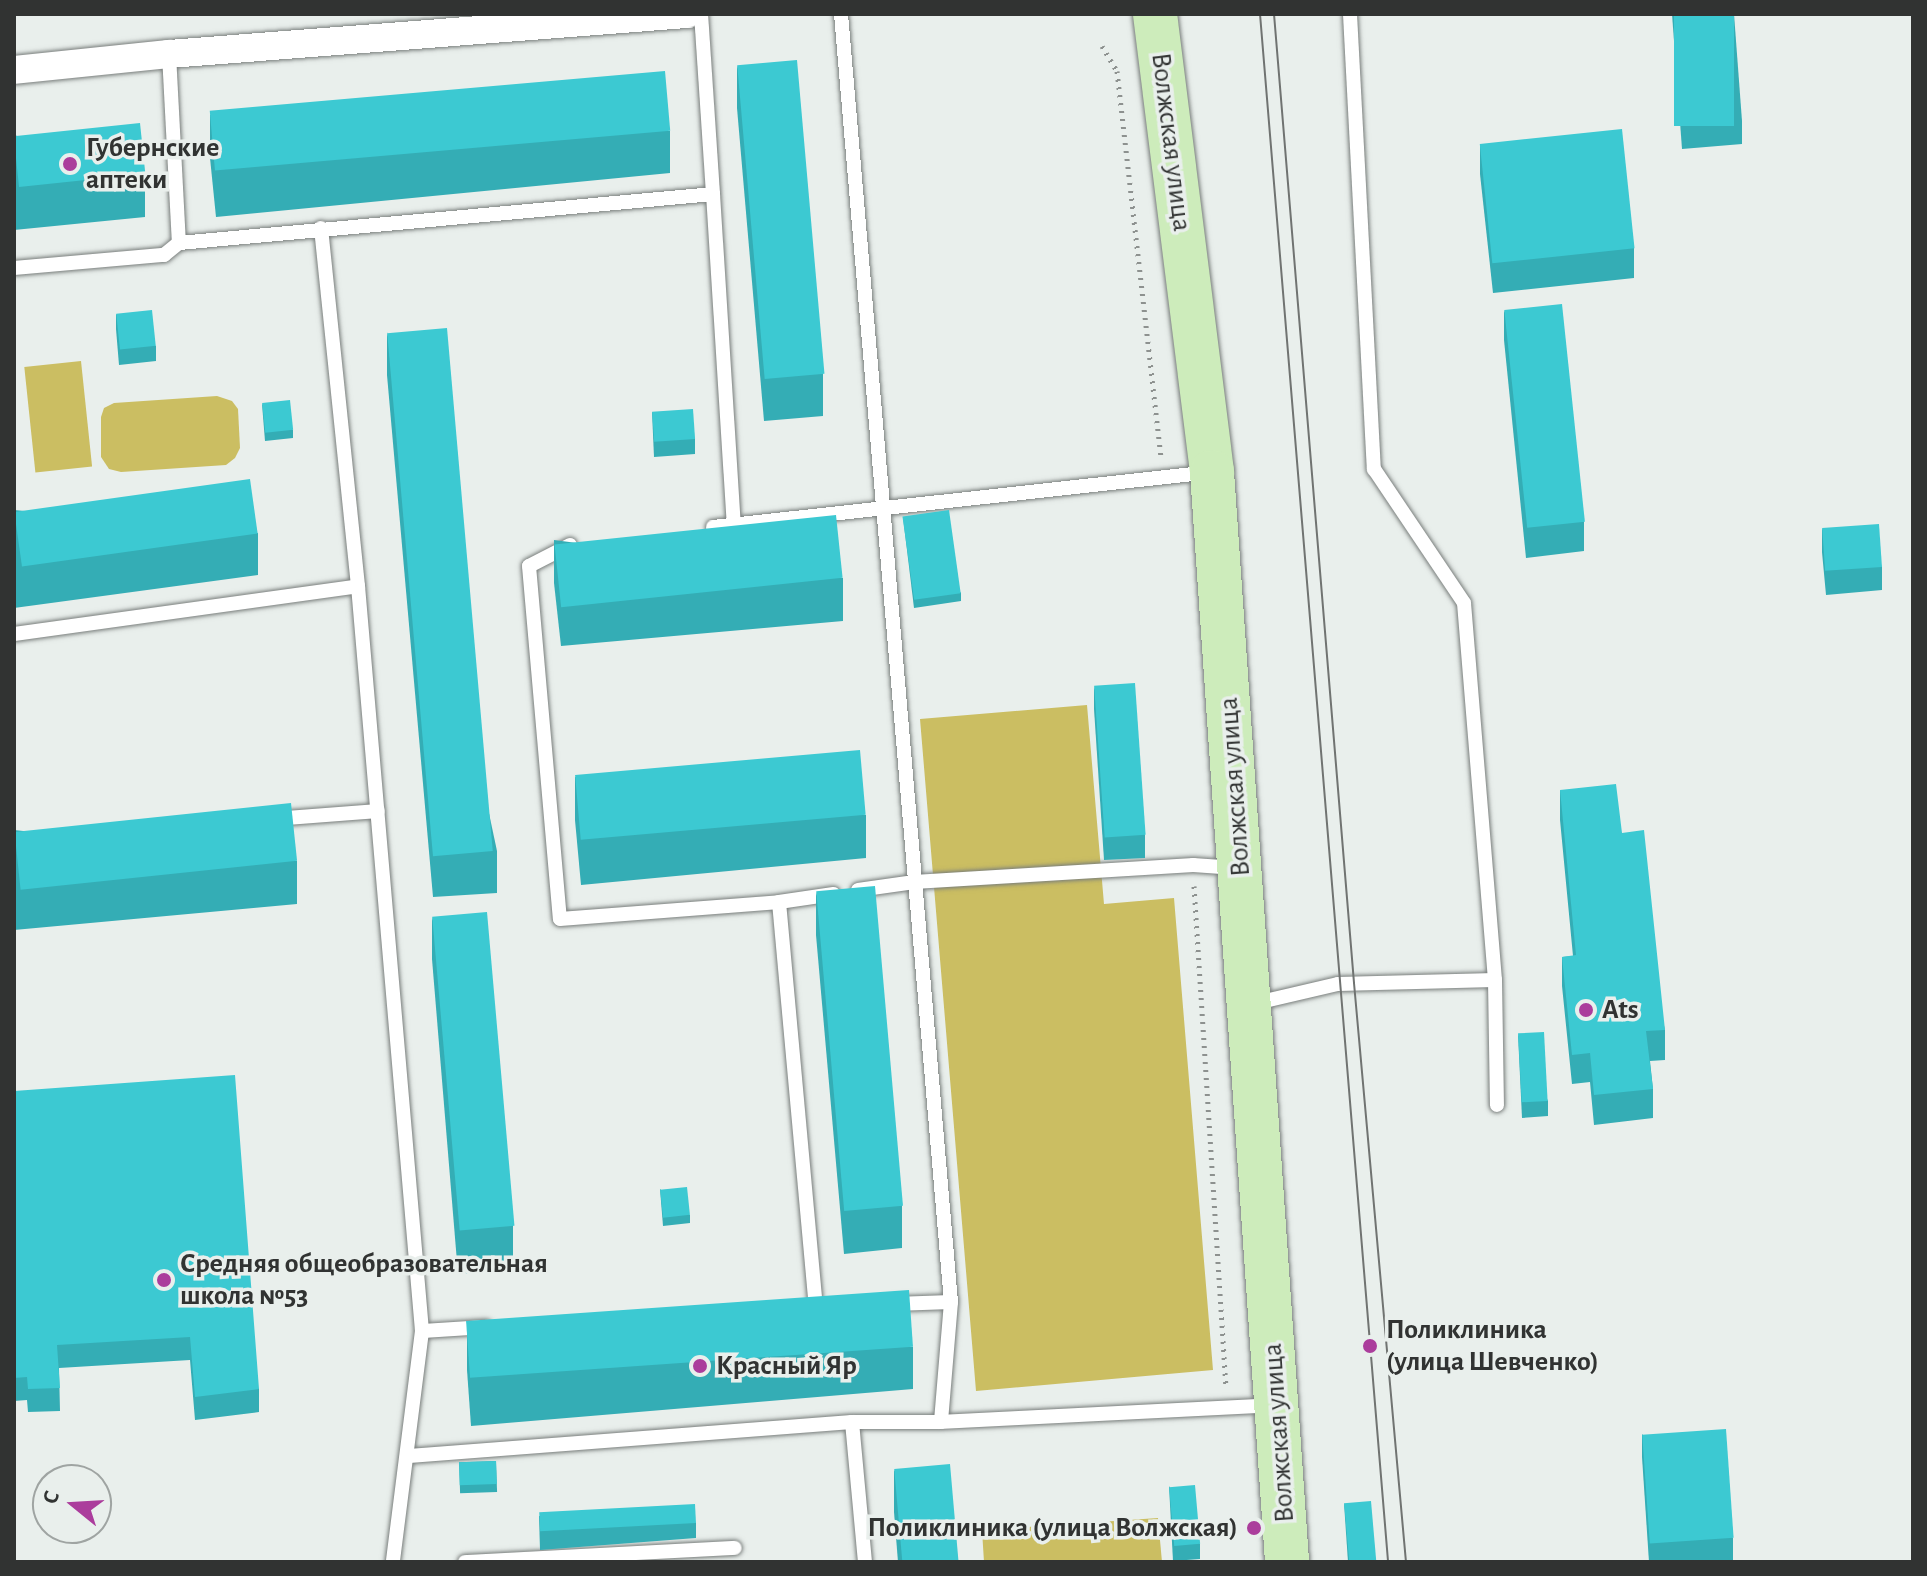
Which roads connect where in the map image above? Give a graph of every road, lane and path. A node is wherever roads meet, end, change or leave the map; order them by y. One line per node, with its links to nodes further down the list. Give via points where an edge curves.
1 (687, 14): 7 (street)
2 (701, 14): 9 (lane)
3 (841, 14): 15 (lane)
4 (1155, 14): 13 (main road, Волжская улица)
5 (1350, 14): 27 (lane, via 1374,469 1464,603)
6 (1102, 46): 14 (path, via 1117,71)
7 (169, 54): 8 (street); 11 (lane)
8 (14, 70)
9 (713, 194): 10 (lane); 16 (lane)
10 (321, 228): 11 (lane); 19 (lane)
11 (179, 243): 12 (lane, via 164,255)
12 (14, 268)
13 (1212, 472): 14 (lane); 24 (main road, Волжская улица)
14 (1163, 477): 15 (lane)
15 (882, 509): 16 (lane); 25 (lane)
16 (734, 524): 17 (lane)
17 (703, 528)
18 (581, 544): 26 (lane, via 566,545 529,566 560,919)
19 (358, 586): 20 (lane); 21 (lane)
20 (14, 634)
21 (378, 811): 22 (lane); 34 (lane)
22 (251, 821)
23 (1193, 865): 24 (lane); 25 (lane); 36 (path)
24 (1240, 868): 28 (main road, Волжская улица)
25 (914, 882): 26 (lane); 30 (lane)
26 (779, 902): 32 (lane, via 824,1306)
27 (1495, 980): 28 (lane, via 1338,984); 29 (lane)
28 (1252, 1004): 35 (main road, Волжская улица)
29 (1497, 1105)
30 (951, 1302): 31 (lane); 38 (lane)
31 (876, 1304)
32 (800, 1308)
33 (501, 1326): 34 (lane)
34 (422, 1331): 39 (lane)
35 (1277, 1405): 36 (lane); 44 (main road, Волжская улица)
36 (1227, 1408): 38 (lane)
37 (852, 1422): 38 (lane); 39 (lane); 43 (lane)
38 (941, 1422)
39 (409, 1456): 41 (lane)
40 (735, 1548): 42 (lane)
41 (393, 1562)
42 (465, 1562)
43 (865, 1562)
44 (1287, 1562)

